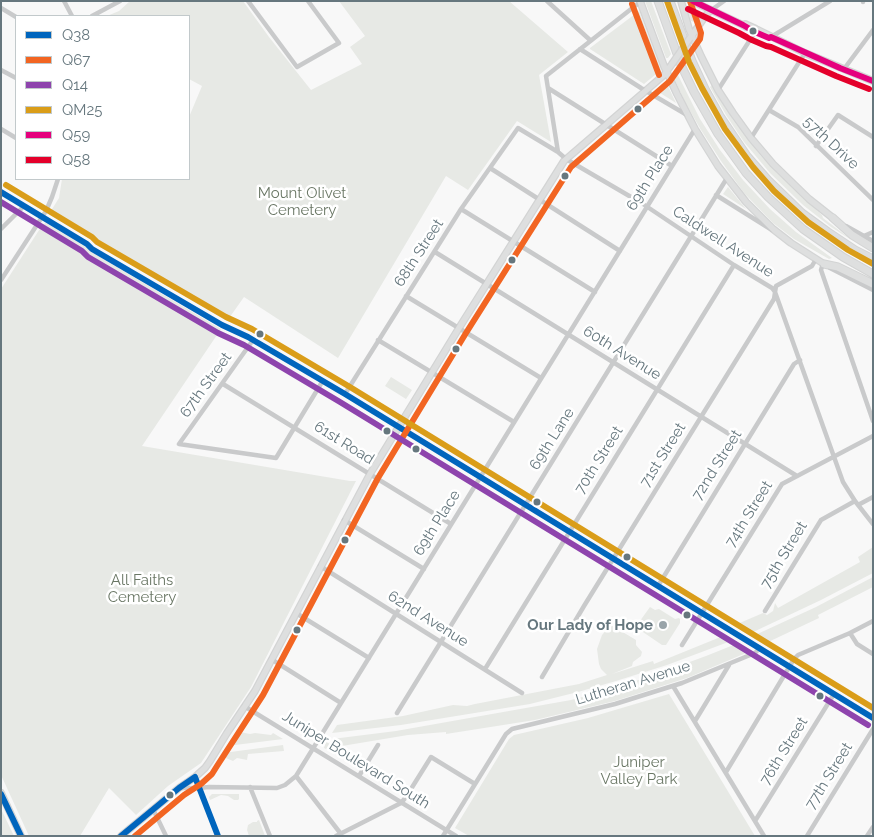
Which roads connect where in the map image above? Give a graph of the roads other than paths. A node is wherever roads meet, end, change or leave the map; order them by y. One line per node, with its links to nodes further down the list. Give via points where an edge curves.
1 (64, 1): 15 (street)
2 (120, 1): 16 (street)
3 (248, 1): 4 (street, via 298,66 339,43)
4 (308, 1)
5 (547, 1): 23 (street)
6 (658, 1): 73 (highway, via 694,92 746,173 803,229)
7 (670, 1): 70 (highway, via 705,89 748,156 802,213)
8 (680, 1): 21 (main road)
9 (692, 1): 14 (main road)
10 (724, 1): 14 (street)
11 (830, 1): 22 (street)
12 (640, 2): 23 (street); 28 (main road)
13 (1, 8): 17 (street)
14 (710, 11): 18 (main road); 21 (main road)
15 (71, 15)
16 (94, 15)
17 (15, 16)
18 (743, 25): 20 (main road); 22 (main road)
19 (873, 30): 26 (street)
20 (755, 32): 22 (main road); 32 (street)
21 (691, 37): 28 (main road, bridge); 32 (main road)
22 (770, 37): 25 (main road)
23 (590, 40): 24 (street)
24 (580, 49): 31 (street, via 546,76); 33 (street)
25 (805, 53): 26 (main road); 34 (street)
26 (844, 69): 30 (main road)
27 (1, 70): 29 (street)
28 (667, 72): 33 (main road); 35 (main road)
29 (15, 77)
30 (873, 81)
31 (548, 88): 36 (street); 44 (street)
32 (718, 90): 41 (main road)
33 (646, 91): 35 (street); 36 (main road)
34 (769, 110): 41 (street); 43 (street, 57th Drive, via 798,127)
35 (687, 115): 39 (main road)
36 (606, 125): 45 (main road); 46 (street)
37 (518, 128): 44 (street, Caldwell Avenue); 47 (street, 68th Street)
38 (1, 129): 40 (street)
39 (695, 130): 46 (street, 69th Place); 48 (main road)
40 (15, 137)
41 (751, 138): 58 (main road, via 790,181)
42 (873, 138): 43 (street, via 838,115)
43 (816, 146): 53 (street, 57th Drive)
44 (558, 152): 45 (street, Caldwell Avenue)
45 (566, 159): 52 (main road); 55 (street, Caldwell Avenue)
46 (672, 166): 55 (street, 69th Place)
47 (490, 168): 52 (street); 56 (street, 68th Street)
48 (727, 178): 51 (street, 69th Lane); 62 (main road)
49 (58, 180): 57 (street)
50 (1, 192): 54 (street)
51 (716, 195): 61 (street, 69th Lane); 62 (street)
52 (540, 200): 64 (main road); 67 (street)
53 (873, 200)
54 (24, 206): 57 (street); 59 (street)
55 (647, 208): 61 (street, Caldwell Avenue); 67 (street, 69th Place)
56 (462, 209): 64 (street); 68 (street, 68th Street)
57 (42, 216): 74 (street); 83 (street, via 206,316)
58 (833, 218): 63 (street); 66 (highway)
59 (1, 229)
60 (873, 232): 63 (street)
61 (691, 236): 72 (street, Caldwell Avenue); 86 (street, 69th Lane)
62 (782, 236): 69 (main road)
63 (864, 236): 65 (street)
64 (513, 242): 75 (main road); 78 (street)
65 (873, 242)
66 (873, 248)
67 (620, 251): 78 (street, 69th Place)
68 (435, 252): 75 (street, 60th Avenue); 80 (street, 68th Street)
69 (816, 259): 71 (main road); 79 (street, 71st Street, via 812,266 776,286)
70 (873, 260)
71 (824, 264): 76 (highway, via 838,267); 77 (street); 94 (street, via 820,270)
72 (734, 265): 79 (street, Caldwell Avenue); 91 (street, 70th Street)
73 (873, 274)
74 (1, 280)
75 (486, 284): 81 (main road); 82 (street, 60th Avenue)
76 (873, 284)
77 (873, 290)
78 (595, 292): 82 (street, 69th Place)
79 (776, 292): 85 (street, Caldwell Avenue); 93 (street, 71st Street)
80 (406, 296): 81 (street); 84 (street, 68th Street)
81 (459, 328): 87 (main road); 88 (street)
82 (568, 335): 86 (street, 60th Avenue); 88 (street, 69th Place)
83 (253, 340): 89 (street); 90 (street, 67th Street)
84 (378, 340): 87 (street); 92 (street, 68th Street)
85 (800, 360): 99 (street, 72nd Street, via 794,364); 100 (street, Caldwell Avenue)
86 (613, 362): 91 (street, 60th Avenue); 106 (street, 69th Lane)
87 (432, 372): 95 (street); 96 (main road)
88 (541, 378): 95 (street, 69th Place)
89 (322, 382): 92 (street); 97 (street)
90 (223, 384): 97 (street, 61st Road); 97 (street, 67th Street, via 179,444 276,458)
91 (657, 390): 93 (street, 60th Avenue); 110 (street, 70th Street)
92 (344, 394): 96 (street)
93 (701, 417): 99 (street, 60th Avenue); 111 (street, 71st Street)
94 (873, 421)
95 (514, 422): 103 (street, 69th Place)
96 (399, 427): 101 (main road); 103 (street)
97 (295, 428): 101 (street, 61st Road)
98 (873, 436): 100 (street, 74th Street)
99 (745, 444): 102 (street, 60th Avenue); 114 (street, 72nd Street)
100 (834, 457): 102 (street, 74th Street); 105 (street, Caldwell Avenue)
101 (370, 474): 107 (main road); 108 (street, 61st Road)
102 (797, 476): 117 (street, 74th Street, via 782,484)
103 (481, 477): 106 (street); 108 (street, 69th Place)
104 (873, 497): 105 (street, 75th Street)
105 (856, 503): 109 (street, Caldwell Avenue); 115 (street, 75th Street, via 821,520)
106 (526, 504): 110 (street); 121 (street, 69th Lane)
107 (344, 520): 112 (main road); 113 (street)
108 (451, 524): 113 (street, 69th Place)
109 (873, 524)
110 (570, 532): 111 (street); 129 (street, 70th Street)
111 (614, 559): 114 (street); 130 (street, 71st Street)
112 (320, 566): 116 (main road); 118 (street, 62nd Avenue)
113 (424, 569): 118 (street, 69th Place)
114 (658, 586): 117 (street)
115 (765, 611)
116 (296, 613): 125 (street); 126 (main road)
117 (702, 613): 122 (street, 74th Street); 123 (street)
118 (396, 614): 121 (street, 62nd Avenue); 125 (street, 69th Place)
119 (873, 621): 120 (street)
120 (850, 633): 124 (street, via 857,644); 128 (street, via 798,655)
121 (441, 643): 129 (street, 62nd Avenue); 136 (street, 69th Lane)
122 (682, 645)
123 (760, 648): 127 (street, Lutheran Avenue); 128 (street)
124 (873, 654)
125 (369, 658): 134 (street, 69th Place)
126 (271, 659): 134 (street); 135 (main road)
127 (730, 664): 131 (street, Lutheran Avenue); 138 (street)
128 (790, 667): 133 (street); 142 (street)
129 (485, 669): 132 (street, 62nd Avenue)
130 (542, 676)
131 (673, 686): 138 (street); 146 (street, Lutheran Avenue, via 509,731)
132 (522, 693)
133 (834, 694): 137 (street); 153 (street, 76th Street)
134 (341, 703): 141 (street, 69th Place)
135 (244, 706): 141 (street, Juniper Boulevard South); 145 (main road, via 210,761)
136 (397, 713)
137 (873, 718)
138 (695, 721): 142 (street)
139 (873, 729): 165 (street, 77th Street)
140 (378, 746): 144 (street)
141 (313, 748): 143 (street, 69th Place); 144 (street, Juniper Boulevard South)
142 (726, 772): 153 (street)
143 (296, 776): 147 (street, 69th Place, via 277,788); 156 (street)
144 (359, 776): 151 (street, Juniper Boulevard South)
145 (195, 778): 148 (main road); 149 (street)
146 (475, 784): 151 (street, via 431,757); 155 (street)
147 (250, 787): 149 (street, 69th Place); 161 (street)
148 (179, 788): 149 (street, 69th Place); 152 (main road)
149 (200, 788): 160 (street)
150 (1, 793): 157 (main road)
151 (401, 803): 155 (street, Juniper Boulevard South); 156 (street)
152 (154, 808): 158 (main road); 159 (street)
153 (755, 821): 164 (street)
154 (873, 827): 166 (street)
155 (446, 830): 162 (street); 163 (street, Juniper Boulevard South)
156 (339, 835)
157 (21, 836)
158 (121, 836)
159 (166, 836)
160 (218, 836)
161 (270, 836)
162 (443, 836)
163 (456, 836)
164 (764, 836)
165 (807, 836)
166 (867, 836)

